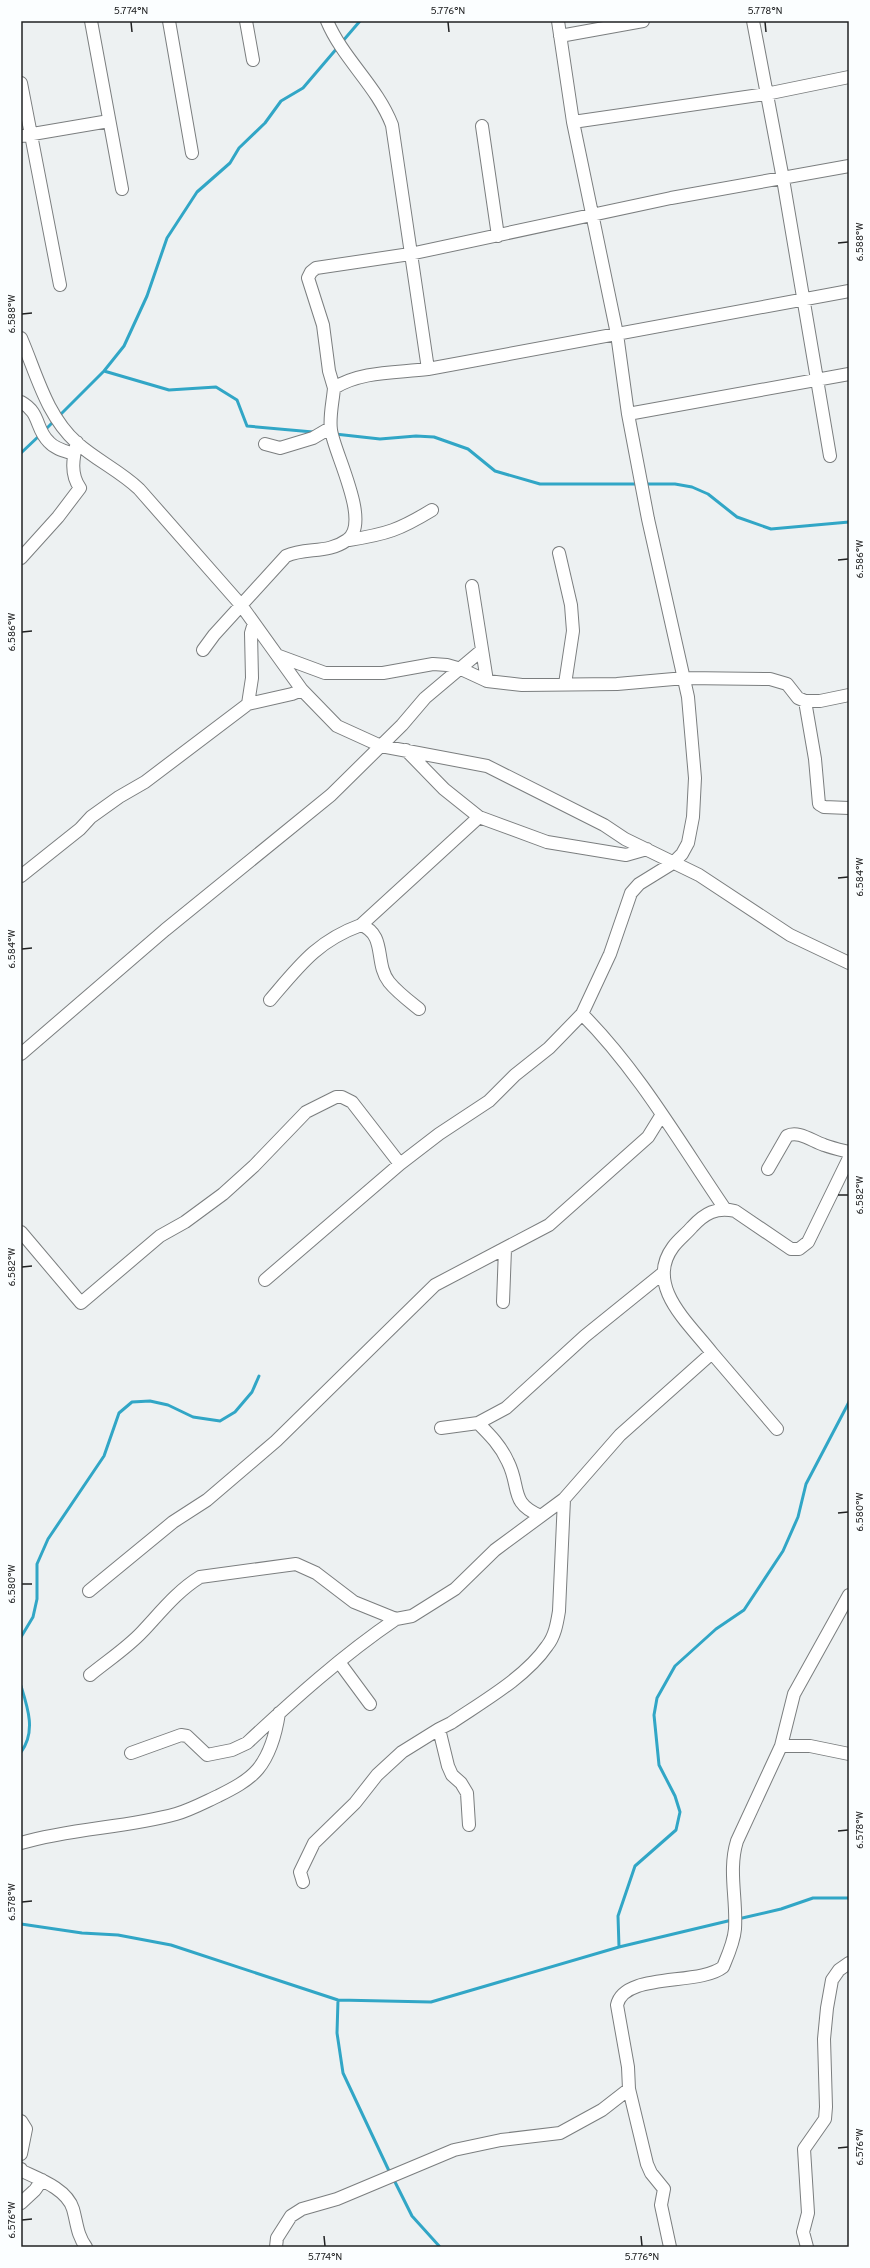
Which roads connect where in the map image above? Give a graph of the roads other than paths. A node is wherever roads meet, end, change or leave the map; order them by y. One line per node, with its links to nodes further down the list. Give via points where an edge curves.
1 (91, 21): 13 (street)
2 (169, 21): 17 (street)
3 (246, 21): 9 (street)
4 (327, 21): 23 (street, via 340,48 383,104 392,125)
5 (558, 21): 8 (street)
6 (643, 21): 8 (street)
7 (752, 21): 12 (street)
8 (560, 36): 14 (street)
9 (253, 60)
10 (849, 77): 12 (street)
11 (21, 83): 16 (street)
12 (766, 94): 14 (street); 19 (street)
13 (109, 121): 16 (street); 20 (street)
14 (573, 122): 21 (street)
15 (482, 126): 22 (street)
16 (26, 135): 24 (street)
17 (192, 153)
18 (849, 166): 19 (street)
19 (782, 179): 21 (street, via 671,198); 26 (street)
20 (122, 189)
21 (591, 216): 22 (street); 27 (street)
22 (498, 236): 23 (street)
23 (410, 254): 29 (street); 32 (street, via 316,268 311,272 308,278 322,325)
24 (60, 284)
25 (849, 292): 26 (street)
26 (804, 300): 27 (street); 31 (street)
27 (616, 334): 29 (street); 34 (street)
28 (21, 338): 37 (street, via 50,411)
29 (428, 369): 32 (street, via 361,376)
30 (849, 374): 31 (street)
31 (818, 380): 34 (street); 38 (street)
32 (334, 388): 35 (street)
33 (21, 402): 37 (street, via 34,412 49,443)
34 (628, 414): 50 (street, via 654,545)
35 (330, 428): 36 (street, via 313,438 280,448); 40 (street, via 347,475 356,522)
36 (265, 444)
37 (75, 448): 42 (street, via 74,476 80,488); 44 (street, via 91,454 123,474 139,489)
38 (830, 456)
39 (432, 510): 40 (street, via 390,533)
40 (349, 540): 44 (street, via 335,547 295,552 286,556)
41 (559, 553): 52 (street, via 571,605 573,631)
42 (21, 558)
43 (472, 586): 47 (street)
44 (241, 605): 45 (street); 46 (street)
45 (254, 623): 48 (street); 56 (street, via 251,633 252,678)
46 (203, 650)
47 (482, 650): 49 (street); 51 (street)
48 (279, 656): 49 (street, via 325,673 383,673 433,664); 53 (street)
49 (461, 669): 51 (street); 57 (street, via 425,698)
50 (685, 678): 52 (street, via 617,684); 55 (street, via 780,680 787,684 798,698); 62 (street, via 694,752 693,817 688,843)
51 (487, 681): 52 (street, via 522,685)
52 (565, 684)
53 (302, 690): 56 (street); 57 (street, via 337,726)
54 (849, 695): 55 (street, via 820,701)
55 (805, 701): 59 (street, via 815,759 819,804 824,807)
56 (248, 704): 63 (street, via 145,782 118,797 91,817 80,830)
57 (381, 746): 58 (street); 69 (street, via 331,796 165,930)
58 (406, 750): 60 (street, via 444,789); 61 (street, via 487,766)
59 (849, 808)
60 (479, 817): 61 (street, via 547,842 626,855); 64 (street)
61 (647, 849): 62 (street)
62 (673, 863): 65 (street, via 699,875 790,935); 68 (street, via 639,884 632,893 610,954)
63 (21, 876)
64 (361, 925): 66 (street, via 345,931 314,950); 67 (street, via 370,928 376,935 389,982)
65 (849, 963)
66 (270, 1000)
67 (419, 1010)
68 (582, 1014): 70 (street, via 606,1038); 73 (street, via 549,1048 515,1075 489,1101)
69 (21, 1054)
70 (661, 1116): 75 (street); 77 (street, via 648,1137 577,1202 549,1225)
71 (849, 1152): 74 (street, via 790,1134)
72 (849, 1158): 75 (street, via 808,1242 799,1249 791,1250 735,1211)
73 (400, 1164): 76 (street, via 352,1102 342,1097 331,1098 306,1112 223,1194 185,1222 160,1236 82,1303); 79 (street)
74 (768, 1169)
75 (725, 1209): 78 (street, via 702,1216 673,1248 666,1260)
76 (21, 1232)
77 (505, 1249): 80 (street); 87 (street, via 435,1285 276,1441 207,1500 173,1522)
78 (663, 1273): 81 (street, via 668,1296); 82 (street, via 585,1336 506,1408)
79 (265, 1280)
80 (503, 1302)
81 (712, 1353): 84 (street); 85 (street, via 620,1435)
82 (478, 1423): 83 (street); 86 (street, via 499,1445 508,1462 522,1505 528,1511)
83 (441, 1428)
84 (777, 1429)
85 (564, 1499): 86 (street); 94 (street, via 559,1611 548,1646 522,1673)
86 (541, 1516): 89 (street, via 495,1550 442,1599 421,1613)
87 (89, 1591)
88 (849, 1595): 95 (street, via 794,1694)
89 (396, 1620): 90 (street); 91 (street, via 354,1602 316,1573 296,1564 200,1577)
90 (339, 1662): 92 (street); 93 (street)
91 (90, 1676)
92 (370, 1704)
93 (279, 1713): 96 (street, via 247,1742 232,1750 207,1755 187,1736 181,1735); 99 (street, via 276,1731 265,1759 257,1770 237,1787 178,1814 40,1837)
94 (439, 1729): 98 (street, via 448,1766 466,1793); 100 (street, via 385,1766 355,1803 314,1843 300,1872)
95 (781, 1746): 97 (street, via 810,1746); 102 (street, via 742,1824 732,1856 735,1930 723,1967 707,1976 643,1984 626,1991 618,1998)
96 (131, 1753)
97 (849, 1754)
98 (469, 1825)
99 (21, 1843)
100 (303, 1882)
101 (849, 1963): 111 (street, via 839,1970 832,1980 824,2039 824,2119 804,2149 808,2213 803,2232)
102 (629, 2089): 109 (street, via 602,2110 560,2133 501,2140 454,2150 337,2200 302,2209 291,2216 277,2238); 110 (street, via 647,2164 664,2189 661,2205)
103 (21, 2121): 104 (street, via 26,2129)
104 (21, 2154)
105 (21, 2169): 106 (street, via 22,2172)
106 (42, 2180): 107 (street); 108 (street, via 65,2195 73,2208 80,2239)
107 (21, 2203)
108 (86, 2247)
109 (276, 2247)
110 (670, 2247)
111 (807, 2247)

